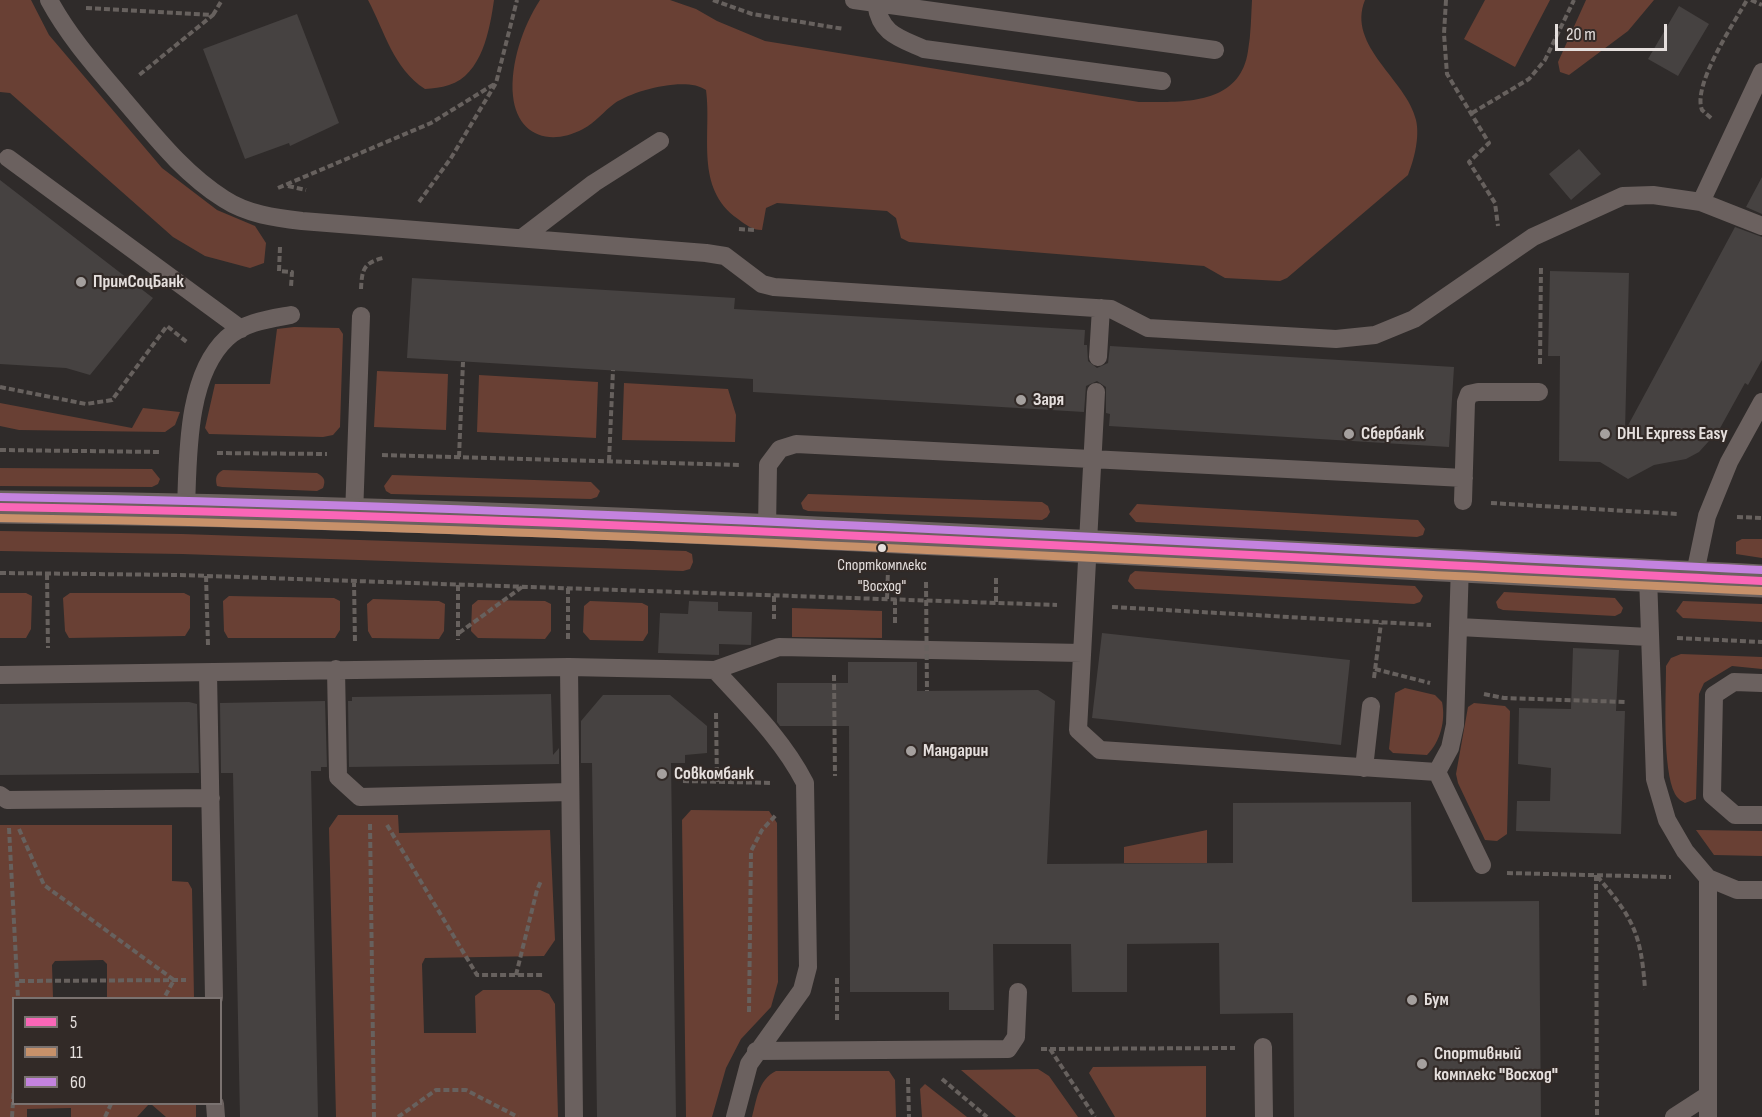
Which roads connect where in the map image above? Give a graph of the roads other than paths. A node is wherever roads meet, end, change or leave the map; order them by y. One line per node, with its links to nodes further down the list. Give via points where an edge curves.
1 (854, 0): 3 (lane)
2 (51, 3): 11 (lane, via 67,32 174,159 224,199 246,210 281,219)
3 (876, 3): 4 (lane); 6 (lane, via 878,19 898,38 924,49)
4 (1215, 50)
5 (1762, 72): 9 (lane)
6 (1162, 81)
7 (660, 141): 11 (lane, via 594,183)
8 (8, 158): 15 (lane)
9 (1701, 202): 10 (lane); 12 (lane, via 1653,195 1623,196 1517,246 1414,319 1375,335 1336,339 1148,328)
10 (1762, 226)
11 (522, 238): 12 (lane, via 725,256 762,284 774,287)
12 (1101, 308): 16 (lane)
13 (291, 315): 15 (lane)
14 (361, 316): 25 (lane)
15 (241, 329): 24 (lane, via 227,338 211,360 197,395)
16 (1098, 357)
17 (1096, 392): 20 (lane)
18 (1539, 392): 21 (lane, via 1469,394)
19 (1762, 402): 30 (lane, via 1707,516)
20 (1093, 459): 21 (lane); 26 (lane, via 796,444 780,449 768,465); 27 (lane)
21 (1464, 478): 22 (lane)
22 (1463, 501)
23 (0, 507): 24 (main road)
24 (186, 509): 25 (main road)
25 (354, 516): 26 (main road)
26 (767, 530): 27 (main road)
27 (1088, 545): 28 (main road); 34 (lane)
28 (1460, 564): 29 (main road); 32 (lane)
29 (1647, 576): 30 (main road); 33 (lane)
30 (1694, 578): 31 (main road)
31 (1762, 581)
32 (1459, 627): 33 (lane); 43 (lane, via 1450,748)
33 (1649, 637): 49 (lane, via 1655,779 1667,820)
34 (1082, 653): 37 (lane, via 779,647); 42 (lane, via 1078,730 1100,750)
35 (569, 667): 36 (lane); 37 (lane); 44 (lane)
36 (336, 669): 38 (lane); 44 (lane, via 338,777 360,797)
37 (715, 670): 54 (lane, via 778,739 805,783 808,967 801,990)
38 (208, 673): 39 (lane); 46 (lane)
39 (0, 675)
40 (1762, 683): 47 (lane, via 1734,682 1714,695 1712,795 1736,815)
41 (1371, 706): 42 (lane)
42 (1364, 768): 43 (lane)
43 (1437, 772): 48 (lane)
44 (570, 792): 56 (lane)
45 (4, 798): 46 (lane)
46 (211, 798): 52 (lane)
47 (1762, 815)
48 (1482, 865)
49 (1707, 878): 50 (lane, via 1737,890); 55 (lane)
50 (1762, 890)
51 (1018, 992): 54 (lane, via 1016,1037 1008,1049)
52 (214, 997)
53 (1263, 1047): 58 (lane)
54 (752, 1058): 57 (lane)
55 (1708, 1095): 59 (lane); 60 (lane)
56 (574, 1117)
57 (735, 1117)
58 (1264, 1117)
59 (1674, 1117)
60 (1708, 1117)

